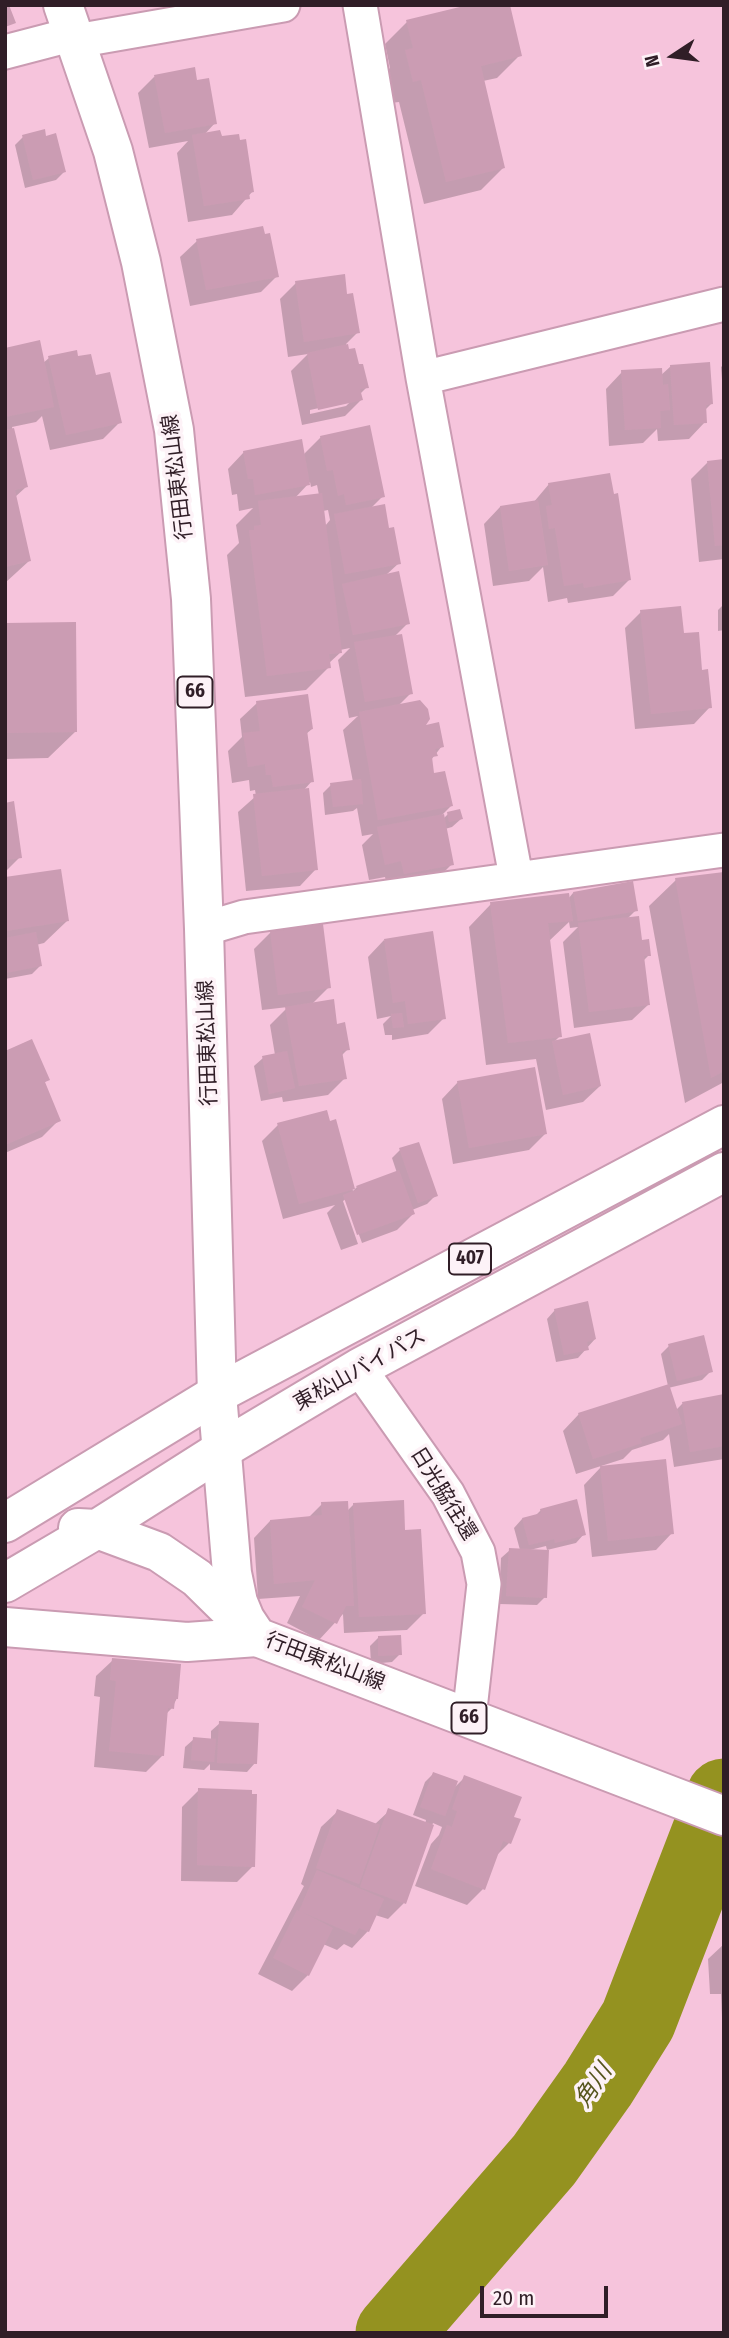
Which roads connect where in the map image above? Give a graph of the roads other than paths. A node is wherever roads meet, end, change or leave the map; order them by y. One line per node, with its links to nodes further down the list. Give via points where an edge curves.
1 (283, 5): 3 (street)
2 (360, 5): 6 (street)
3 (71, 27): 4 (street); 9 (main road, 行田東松山線 / 66, via 113,151 141,261 174,430 191,599)
4 (5, 52)
5 (724, 304): 6 (street)
6 (423, 378): 8 (street)
7 (724, 850): 8 (street)
8 (516, 877): 9 (street, via 244,916)
9 (204, 929): 13 (main road, 行田東松山線 / 66)
10 (724, 1125): 13 (main road, 407)
11 (724, 1172): 12 (main road, 東松山バイパス / 407)
12 (359, 1368): 14 (main road, 東松山バイパス / 407); 20 (street, 日光脇往還, via 447,1494 478,1552 484,1584)
13 (217, 1394): 14 (main road, 行田東松山線 / 66); 15 (main road, 407)
14 (223, 1449): 16 (main road, 東松山バイパス / 407); 19 (main road, 行田東松山線 / 66, via 237,1602)
15 (6, 1523): 16 (main road)
16 (97, 1529): 17 (main road, 東松山バイパス / 407); 19 (main road, via 159,1552 197,1578)
17 (5, 1583)
18 (5, 1627): 19 (main road, via 187,1642)
19 (257, 1637): 20 (main road, 行田東松山線 / 66)
20 (469, 1718): 21 (main road, 行田東松山線 / 66)
21 (724, 1816)

